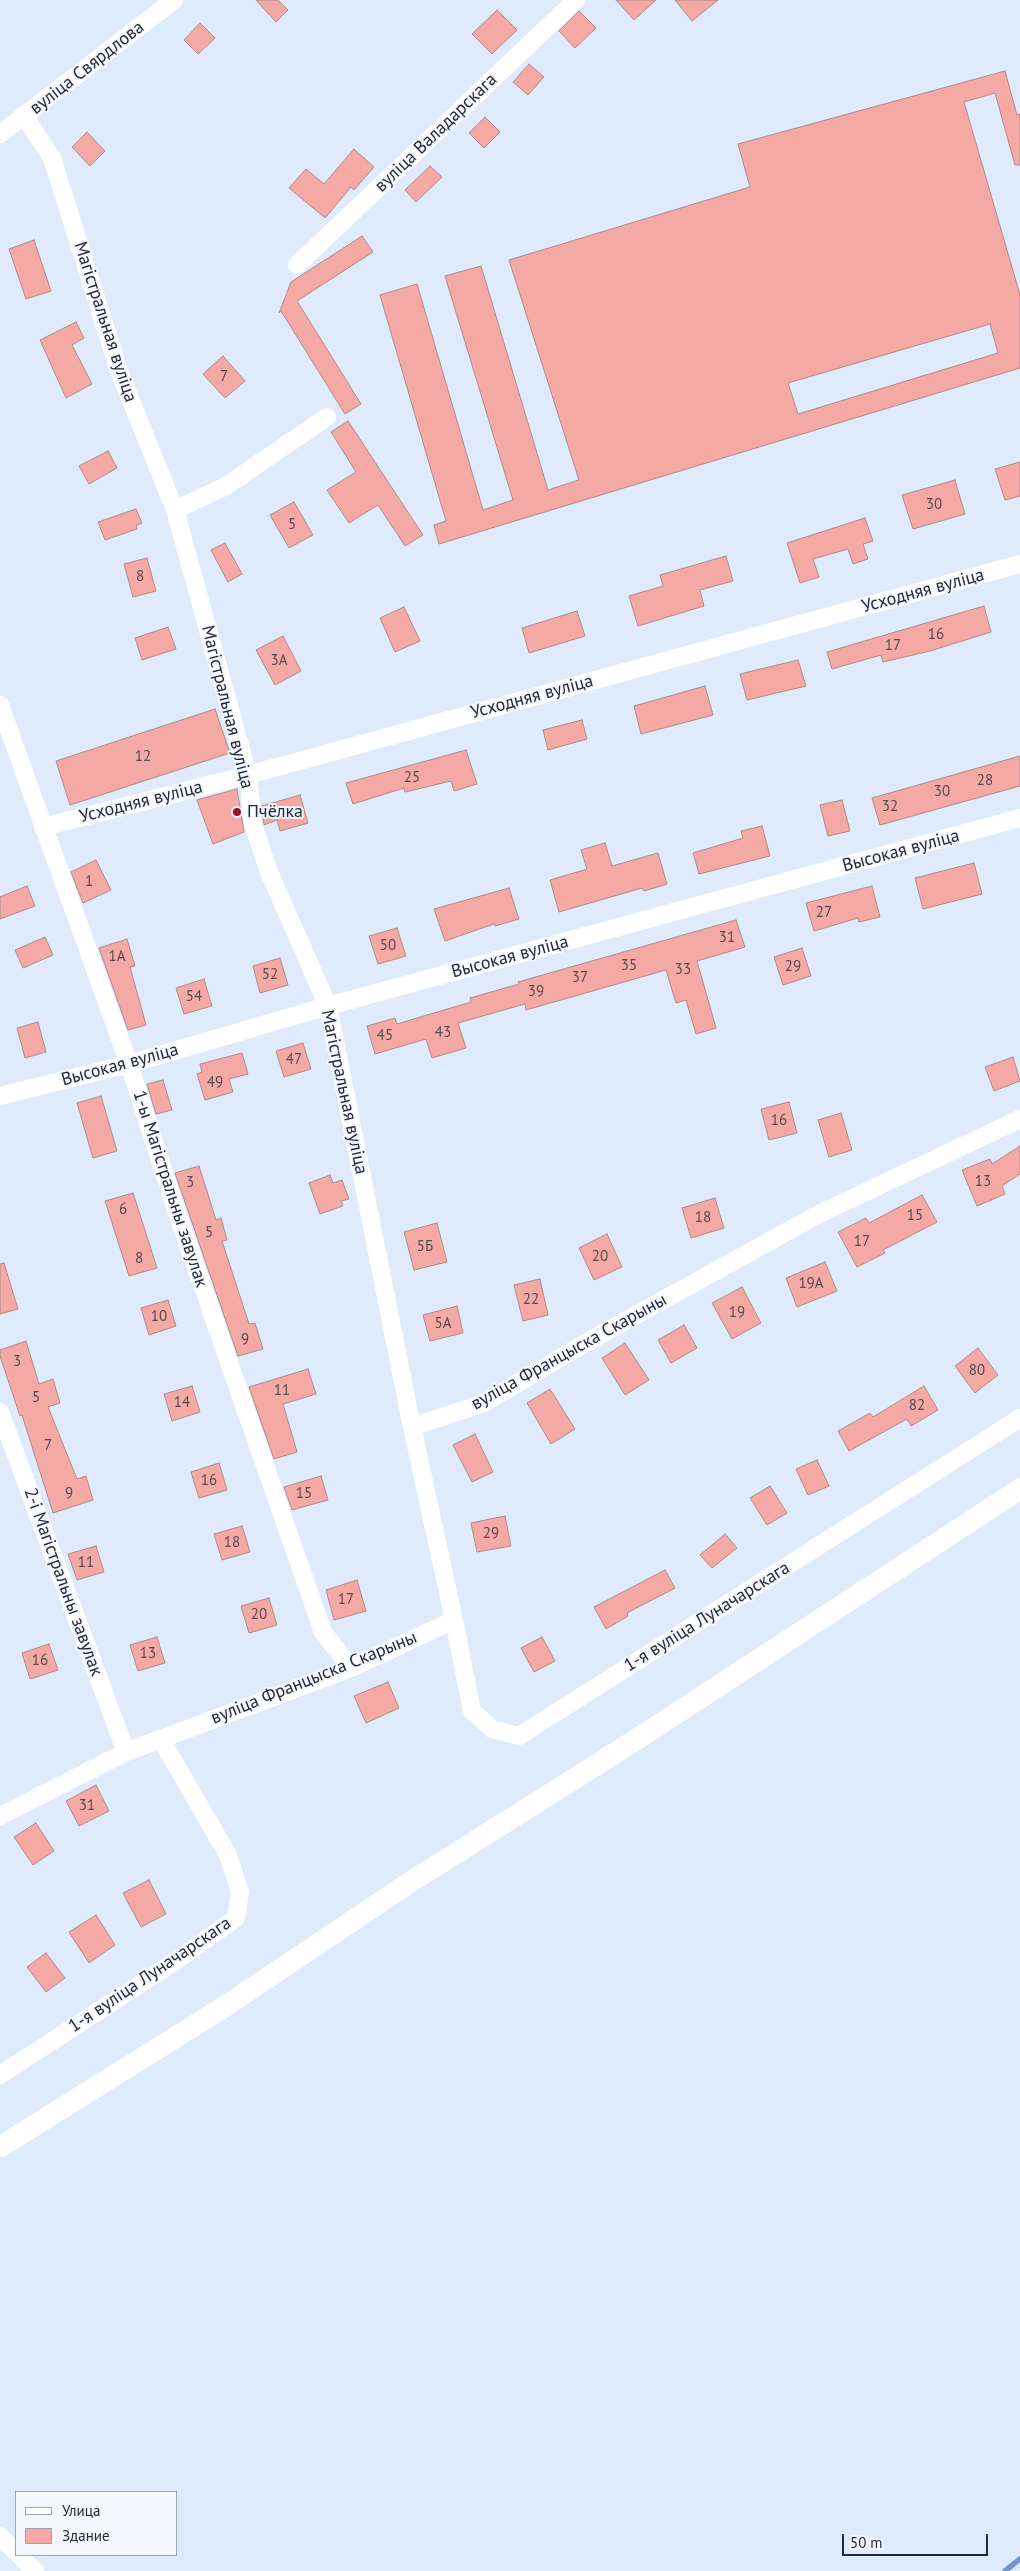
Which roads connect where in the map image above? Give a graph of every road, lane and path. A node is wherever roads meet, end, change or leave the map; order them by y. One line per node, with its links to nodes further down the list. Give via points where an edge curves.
1 (174, 0): 3 (street, вуліца Свярдлова)
2 (576, 0): 5 (street, вуліца Валадарскага)
3 (25, 117): 4 (street, вуліца Свярдлова); 7 (street, Магістральная вуліца, via 52,158 119,371)
4 (0, 134)
5 (297, 265)
6 (327, 417): 7 (street, via 226,486)
7 (175, 510): 10 (street, Магістральная вуліца)
8 (1020, 564): 10 (street, Усходняя вуліца)
9 (0, 705): 12 (street, 1-ы Магістральны завулак)
10 (248, 775): 12 (street, Усходняя вуліца); 13 (street, Магістральная вуліца, via 253,824 269,872)
11 (1020, 818): 13 (street, Высокая вуліца)
12 (43, 827): 14 (street, 1-ы Магістральны завулак)
13 (328, 1006): 14 (street, Высокая вуліца); 19 (street, Магістральная вуліца)
14 (129, 1064): 15 (street, Высокая вуліца); 22 (street, 1-ы Магістральны завулак, via 176,1213 323,1632)
15 (0, 1096)
16 (1020, 1119): 19 (street, вуліца Францыска Скарыны, via 819,1214 484,1403)
17 (0, 1412): 24 (street, 2-і Магістральны завулак)
18 (1020, 1418): 21 (street, 1-я вуліца Луначарскага, via 519,1736 492,1729 472,1711)
19 (412, 1427): 21 (street)
20 (1020, 1489): 27 (street, via 639,1738 412,1881 221,2009)
21 (454, 1620): 22 (street, вуліца Францыска Скарыны)
22 (351, 1668): 23 (street, вуліца Францыска Скарыны)
23 (161, 1739): 24 (street, вуліца Францыска Скарыны); 26 (street, 1-я вуліца Луначарскага, via 228,1855 240,1892 236,1918)
24 (126, 1752): 25 (street, вуліца Францыска Скарыны)
25 (0, 1816)
26 (0, 2075)
27 (0, 2146)
28 (0, 2536): 29 (street)
29 (15, 2551)
30 (20, 2556): 31 (street)
31 (35, 2571)

